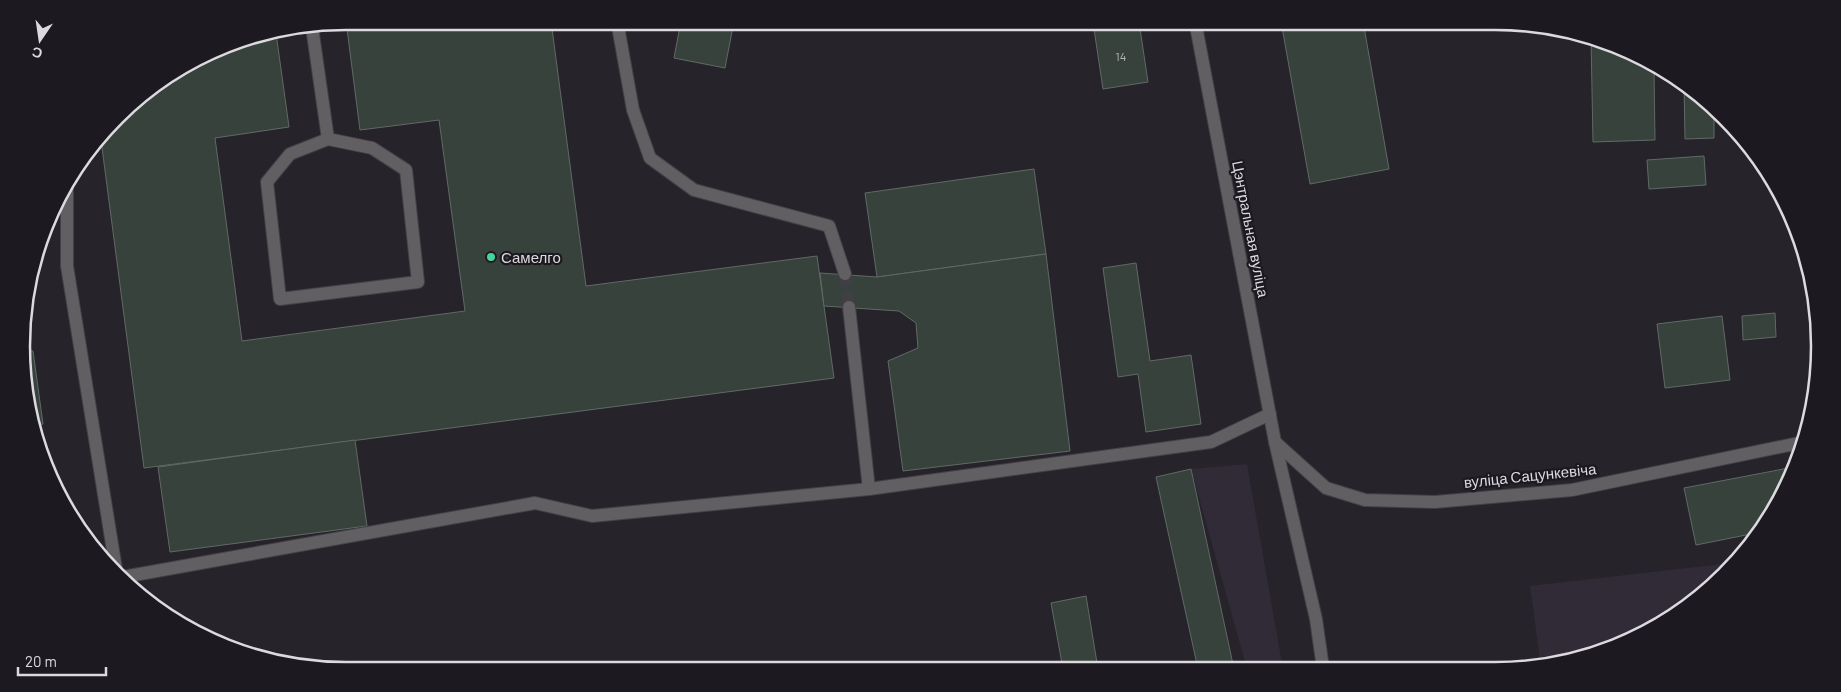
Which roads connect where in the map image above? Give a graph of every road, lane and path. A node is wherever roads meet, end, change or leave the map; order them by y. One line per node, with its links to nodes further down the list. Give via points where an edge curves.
1 (619, 30): 6 (street, via 633,110 650,158 694,190 829,226)
2 (1197, 30): 8 (street, Цэнтральная вуліца)
3 (313, 32): 4 (street)
4 (328, 139): 4 (street, via 290,154 267,182 280,299 418,282 406,170 372,148)
5 (68, 196): 12 (street, via 67,266)
6 (845, 274)
7 (849, 307): 11 (street)
8 (1270, 414): 9 (street, Цэнтральная вуліца); 11 (street, via 1211,442)
9 (1275, 442): 10 (street, вуліца Сацункевіча, via 1326,488 1366,500 1435,502 1572,490); 14 (street, Цэнтральная вуліца, via 1316,619)
10 (1795, 444)
11 (869, 489): 13 (street, via 592,516 535,503)
12 (115, 561)
13 (130, 576)
14 (1322, 662)

